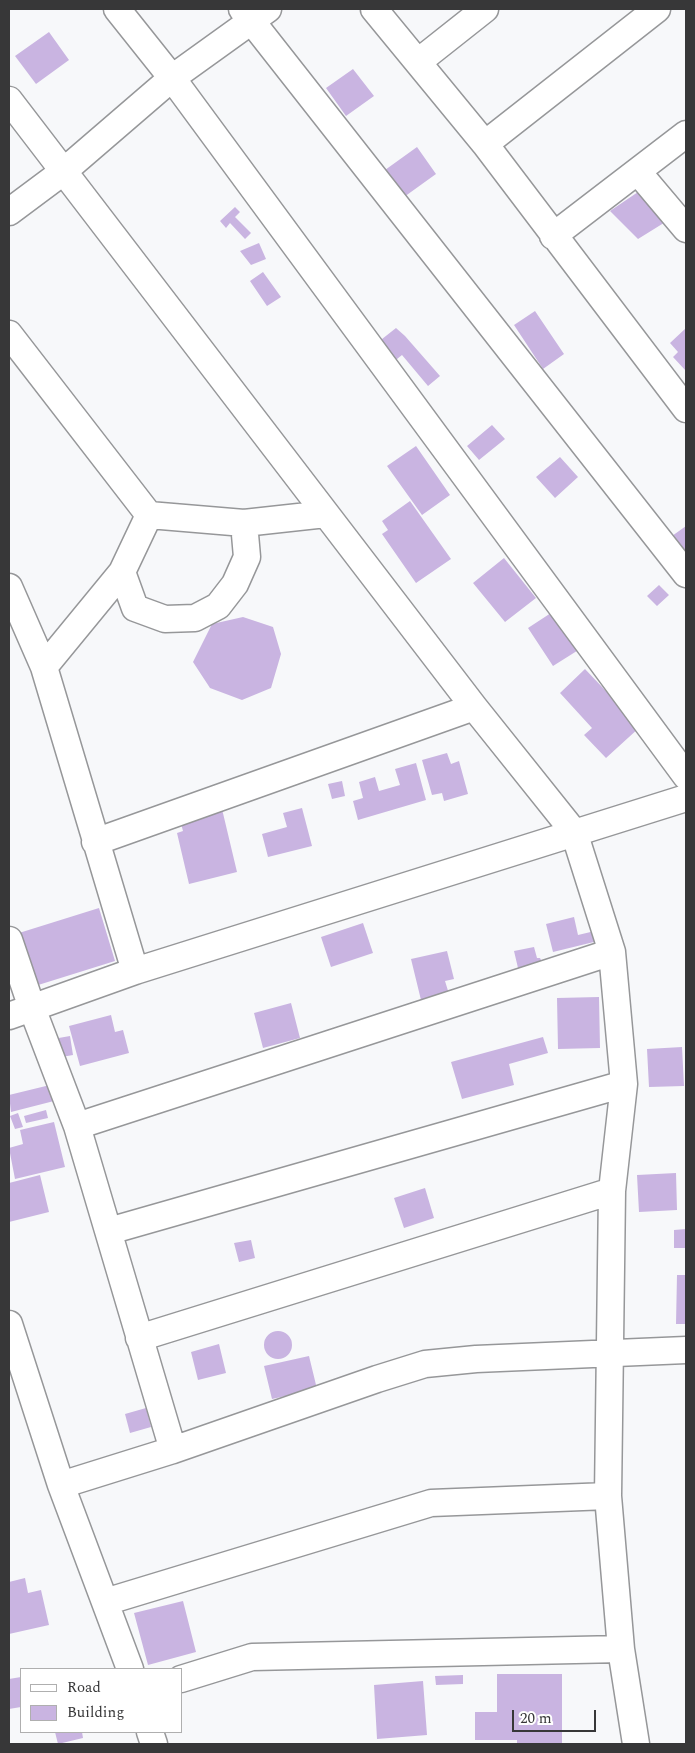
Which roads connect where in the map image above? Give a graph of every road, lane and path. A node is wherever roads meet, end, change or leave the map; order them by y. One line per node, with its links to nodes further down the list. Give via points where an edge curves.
1 (117, 9): 7 (street)
2 (374, 9): 6 (street)
3 (486, 9): 6 (street)
4 (658, 9): 10 (street)
5 (254, 13): 7 (street); 22 (street)
6 (418, 62): 10 (street)
7 (172, 78): 11 (street); 26 (street)
8 (9, 100): 11 (street)
9 (686, 134): 12 (street)
10 (485, 144): 15 (street)
11 (64, 171): 13 (street); 18 (street)
12 (638, 172): 14 (street); 15 (street)
13 (9, 212)
14 (686, 229)
15 (553, 236): 17 (street)
16 (9, 334): 19 (street)
17 (686, 409)
18 (326, 514): 20 (street); 25 (street)
19 (149, 515): 20 (street); 21 (street)
20 (244, 523): 21 (street, via 247,557 235,584 218,606 195,618 165,619 135,608)
21 (122, 572): 24 (street)
22 (686, 574)
23 (9, 586): 24 (street)
24 (44, 667): 29 (street)
25 (474, 707): 28 (street); 29 (street)
26 (686, 776)
27 (686, 798): 28 (street)
28 (574, 832): 31 (street); 32 (street)
29 (95, 842): 32 (street)
30 (9, 940): 33 (street)
31 (612, 952): 34 (street); 35 (street)
32 (135, 971): 33 (street)
33 (20, 1012): 35 (street)
34 (624, 1084): 36 (street); 37 (street)
35 (77, 1126): 37 (street)
36 (612, 1191): 39 (street); 41 (street)
37 (109, 1231): 39 (street)
38 (9, 1324): 43 (street)
39 (139, 1338): 42 (street)
40 (686, 1350): 41 (street)
41 (611, 1352): 42 (street, via 426,1364); 44 (street)
42 (173, 1450): 43 (street)
43 (62, 1485): 45 (street)
44 (608, 1496): 45 (street, via 431,1502); 46 (street)
45 (105, 1602): 47 (street)
46 (621, 1649): 48 (street, via 252,1657); 49 (street)
47 (130, 1668)
48 (182, 1679)
49 (636, 1744)

